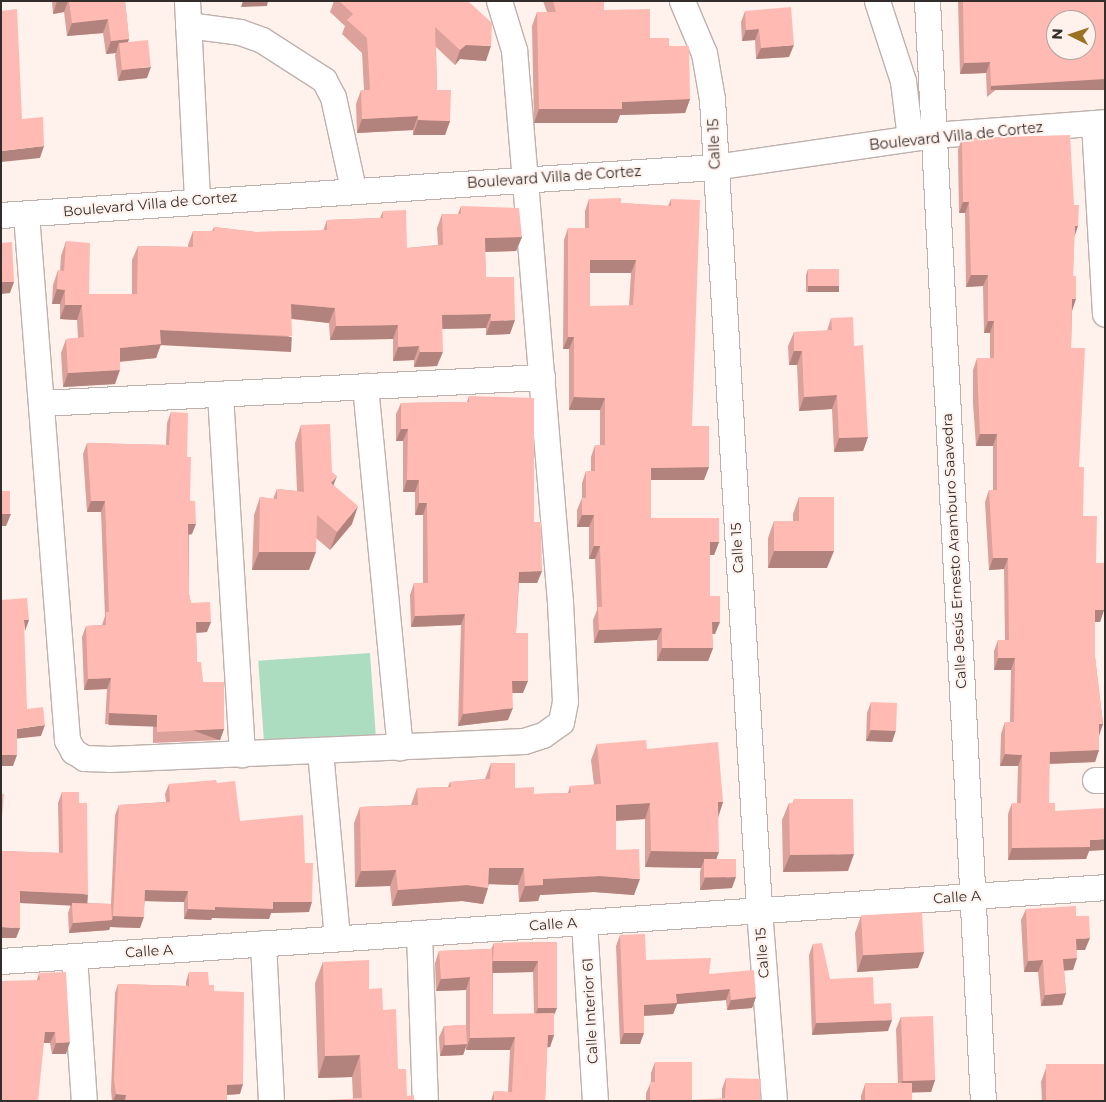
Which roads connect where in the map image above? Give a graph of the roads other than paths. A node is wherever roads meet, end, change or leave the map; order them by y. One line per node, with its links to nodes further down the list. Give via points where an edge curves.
1 (499, 1): 9 (street, via 514,50)
2 (682, 1): 8 (street, Calle 15, via 704,53 712,99)
3 (877, 1): 7 (street)
4 (927, 1): 7 (street, Calle Jesús Ernesto Aramburo Saavedra)
5 (188, 13): 10 (street, via 262,40 286,52 324,80 333,97); 11 (street)
6 (1099, 123): 7 (street, Boulevard Villa de Cortez); 14 (street)
7 (922, 137): 8 (street, Boulevard Villa de Cortez); 23 (street, Calle Jesús Ernesto Aramburo Saavedra)
8 (714, 167): 9 (street, Boulevard Villa de Cortez); 24 (street, Calle 15)
9 (522, 179): 10 (street, Boulevard Villa de Cortez); 15 (street)
10 (353, 190): 11 (street, Boulevard Villa de Cortez)
11 (197, 200): 12 (street, Boulevard Villa de Cortez)
12 (26, 214): 13 (street, Boulevard Villa de Cortez); 18 (street)
13 (1, 215)
14 (1105, 314)
15 (542, 377): 16 (street); 19 (street, via 560,602 565,701 561,722 543,735 524,741)
16 (365, 386): 17 (street); 19 (street)
17 (220, 394): 18 (street); 21 (street)
18 (41, 403): 21 (street, via 67,740 73,751 84,758 109,759)
19 (400, 746): 20 (street)
20 (320, 751): 21 (street); 27 (street)
21 (242, 754)
22 (1105, 887): 23 (street, Calle A)
23 (971, 896): 24 (street, Calle A); 36 (street, Calle Jesús Ernesto Aramburo Saavedra)
24 (759, 910): 25 (street, Calle A); 35 (street, Calle 15)
25 (584, 922): 26 (street, Calle A); 34 (street, Calle Interior 61)
26 (419, 933): 27 (street, Calle A); 33 (street)
27 (337, 938): 28 (street, Calle A)
28 (264, 943): 29 (street, Calle A); 32 (street)
29 (74, 956): 30 (street, Calle A); 31 (street)
30 (1, 961)
31 (84, 1101)
32 (271, 1101)
33 (425, 1101)
34 (595, 1101)
35 (774, 1101)
36 (983, 1101)

